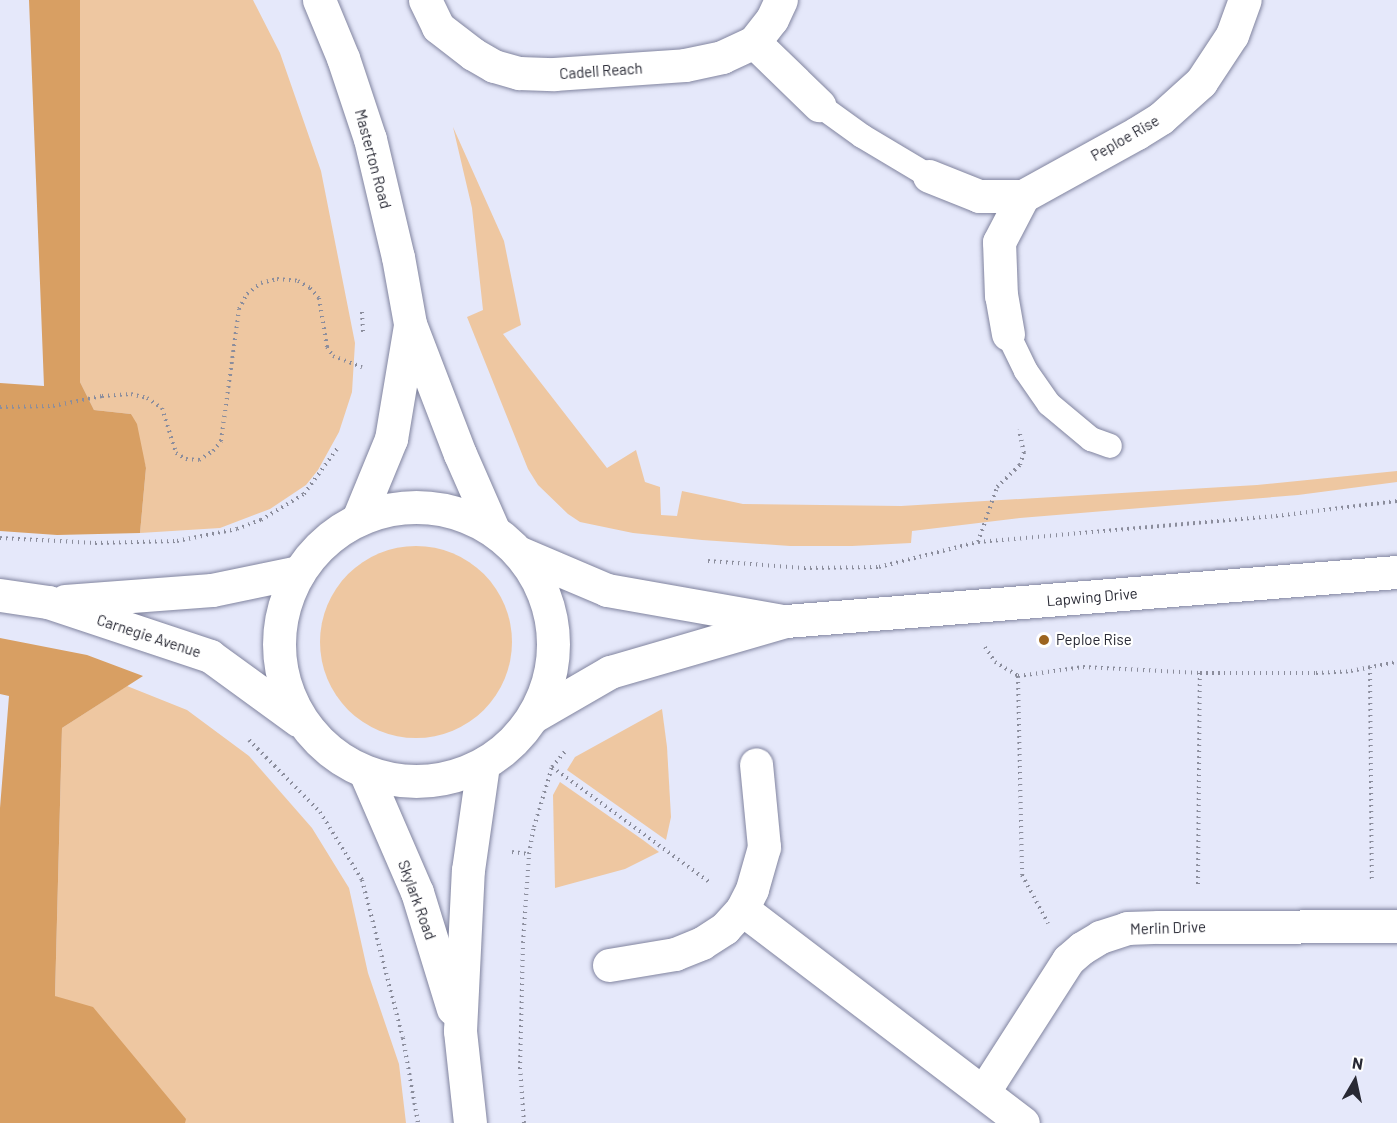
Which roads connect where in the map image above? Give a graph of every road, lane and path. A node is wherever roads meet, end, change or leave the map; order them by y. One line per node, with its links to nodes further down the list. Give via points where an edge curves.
1 (319, 0): 10 (street, Masterton Road, via 370,139)
2 (425, 0): 5 (street, Cadell Reach, via 438,27 453,41 494,66 519,73 685,65 722,57)
3 (781, 0): 5 (street, Cadell Reach)
4 (1245, 0): 8 (street, Peploe Rise, via 1232,35 1215,64 1167,113)
5 (754, 42): 6 (street)
6 (819, 105): 7 (lane)
7 (929, 176): 8 (street, via 980,196)
8 (1023, 196): 11 (street, via 999,242 1000,286)
9 (361, 301): 12 (path)
10 (410, 324): 21 (street, Masterton Road, via 391,439); 22 (street, Masterton Road)
11 (1008, 334): 16 (lane, via 1026,371)
12 (364, 336)
13 (363, 357): 14 (path)
14 (362, 367): 15 (path); 17 (path, via 333,356 327,347 319,298 310,288 277,279 254,288 239,309 221,441 199,460 176,453 162,408 147,398 131,394 53,406)
15 (361, 379)
16 (1049, 404): 19 (lane, via 1092,439); 24 (path, via 1015,420 1024,453 1020,465 997,487)
17 (0, 406)
18 (344, 437): 23 (path, via 333,458 304,494 261,520 237,529 177,541 95,543)
19 (1110, 446)
20 (1397, 501): 24 (path, via 1276,516)
21 (358, 519): 22 (street, via 391,508 427,506 461,514); 27 (street, via 324,541)
22 (493, 529): 25 (street)
23 (0, 538)
24 (978, 542): 26 (path, via 879,567 804,568)
25 (519, 552): 31 (street, Lapwing Drive, via 607,590); 37 (street, via 539,581 551,614 554,650 548,685)
26 (702, 561)
27 (298, 572): 30 (street, Carnegie Avenue, via 212,590); 38 (street, via 283,608 278,648 285,687)
28 (1397, 572): 31 (street, Lapwing Drive)
29 (0, 595): 30 (street, Carnegie Avenue)
30 (48, 602): 38 (street, Carnegie Avenue, via 210,656)
31 (786, 621): 37 (street, Lapwing Drive, via 610,672)
32 (981, 640): 36 (path, via 995,662)
33 (1397, 662): 34 (path)
34 (1370, 667): 35 (path, via 1316,673); 46 (path)
35 (1200, 674): 36 (path, via 1083,666); 47 (path)
36 (1018, 676): 48 (path, via 1022,874)
37 (534, 716): 42 (street, via 512,743)
38 (303, 723): 44 (street, via 330,752)
39 (245, 736): 52 (path, via 320,812 362,880 403,1038)
40 (570, 745): 43 (path)
41 (756, 764): 45 (street, via 764,847)
42 (483, 765): 44 (street, via 455,777 425,782 394,780); 50 (street, Skylark Road, via 468,870)
43 (552, 767): 45 (path); 54 (path, via 529,854 520,1057)
44 (365, 772): 50 (street, Skylark Road, via 417,892)
45 (742, 909): 49 (street, via 702,944 675,954); 51 (street)
46 (1385, 926): 47 (street, Merlin Drive)
47 (1197, 927): 48 (street, Merlin Drive, via 1127,928 1100,937)
48 (1068, 960): 51 (street, Merlin Drive)
49 (609, 965)
50 (460, 1030): 53 (street, Skylark Road)
51 (984, 1091): 55 (street)
52 (418, 1123)
53 (470, 1123)
54 (524, 1123)
55 (1023, 1123)

